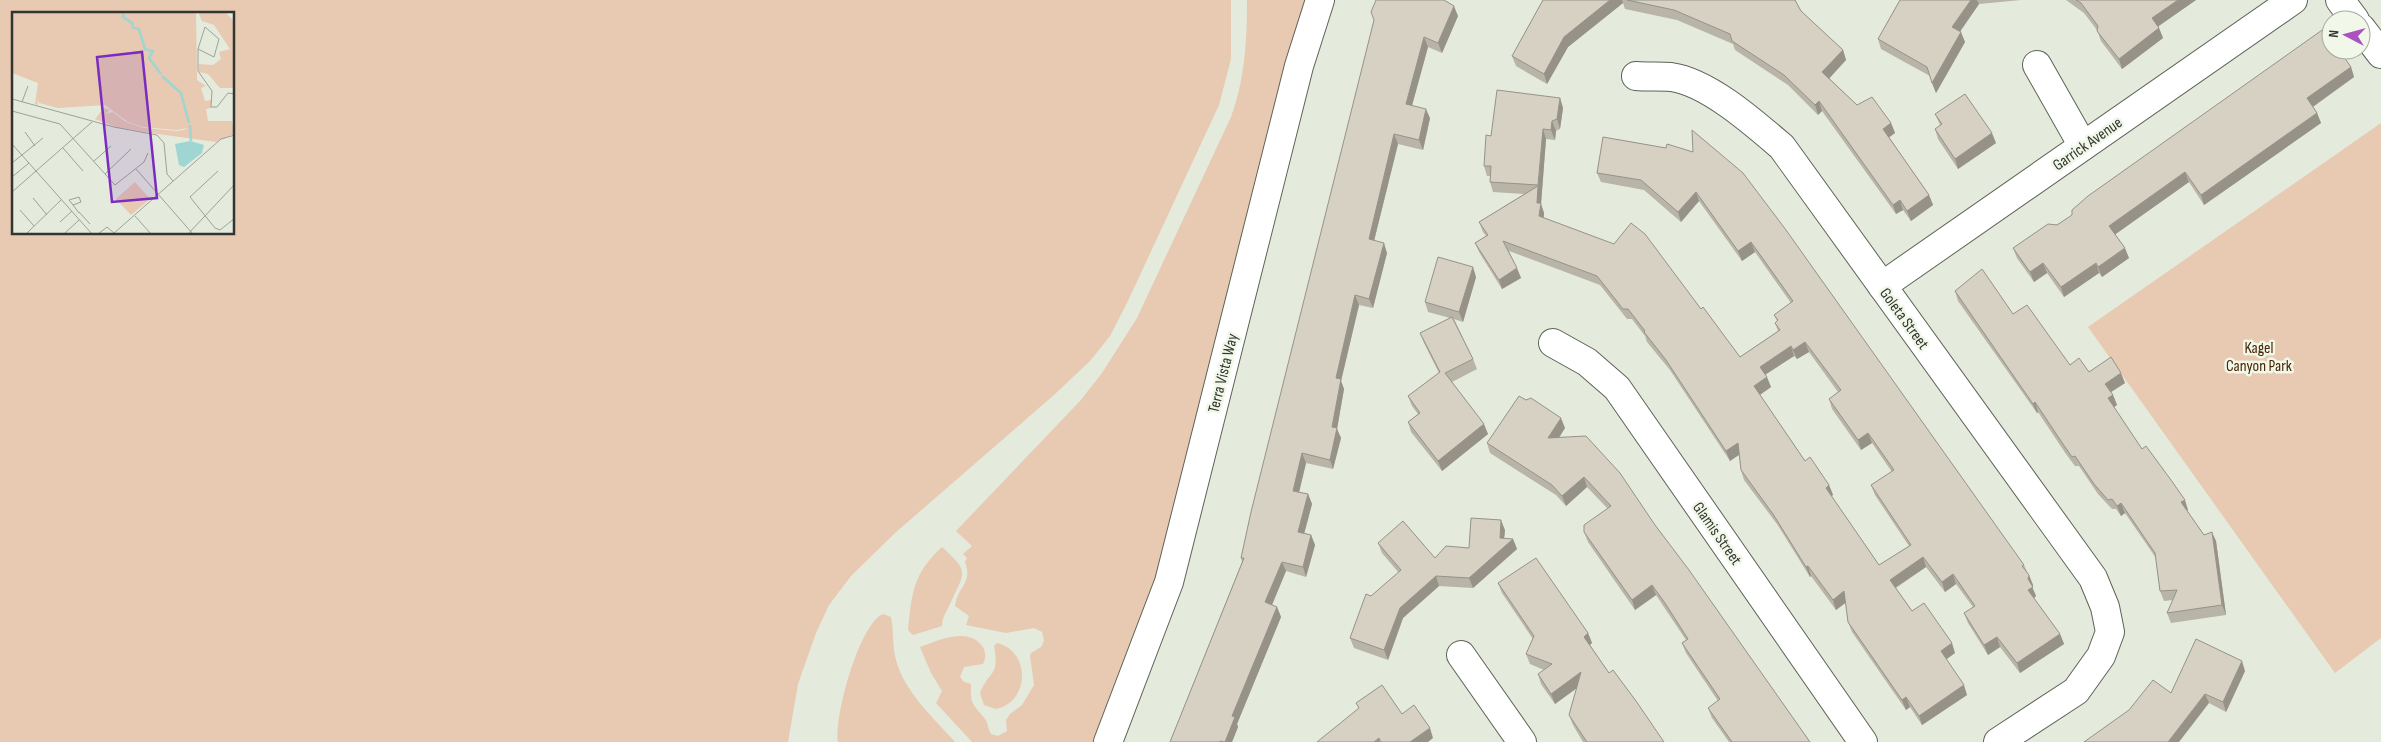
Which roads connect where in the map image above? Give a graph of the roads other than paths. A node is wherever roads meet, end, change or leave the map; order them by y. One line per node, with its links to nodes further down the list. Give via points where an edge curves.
1 (1320, 0): 12 (street, Terra Vista Way, via 1298,66 1170,582)
2 (2293, 0): 7 (street, Garrick Avenue)
3 (2371, 41): 4 (street)
4 (2381, 54)
5 (2037, 65): 7 (street)
6 (1636, 76): 8 (street, Goleta Street, via 1673,78 1700,88 1745,115 1782,147)
7 (2083, 146): 8 (street, Garrick Avenue)
8 (1882, 286): 14 (street, Goleta Street, via 2093,578 2105,607 2110,632 2101,656 2076,690)
9 (1553, 343): 13 (street, Glamis Street, via 1587,362 1617,388)
10 (1461, 656): 11 (street)
11 (1520, 741)
12 (1108, 742)
13 (1863, 742)
14 (1998, 742)

